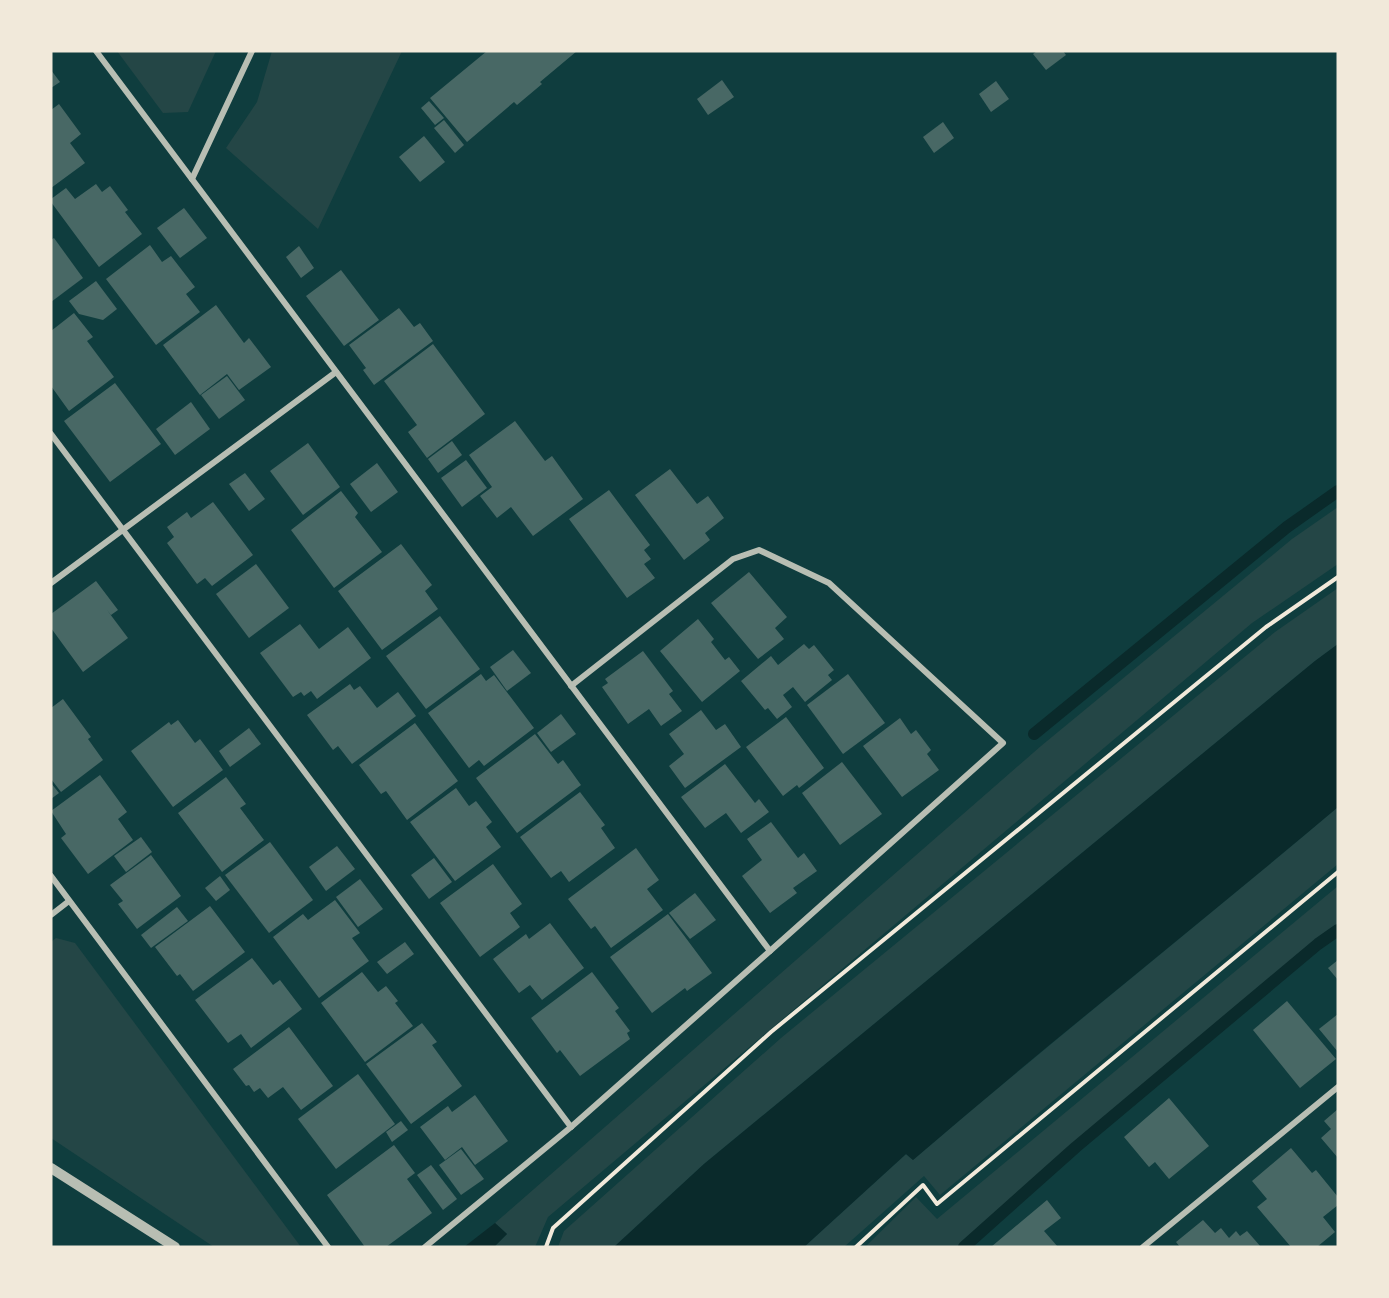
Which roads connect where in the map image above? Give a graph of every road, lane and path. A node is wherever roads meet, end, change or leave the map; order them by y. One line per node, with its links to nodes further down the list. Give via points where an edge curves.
1 (96, 51): 3 (street)
2 (252, 51): 3 (street)
3 (192, 179): 4 (street)
4 (336, 372): 6 (street); 9 (street)
5 (51, 434): 6 (street)
6 (123, 530): 8 (street); 16 (street)
7 (1338, 577): 21 (path, via 1266,627 771,1032 553,1228)
8 (51, 584)
9 (571, 686): 14 (street); 14 (street, via 733,559 759,550 829,583 1003,743)
10 (1338, 872): 22 (path, via 937,1204 923,1185)
11 (51, 876): 12 (street)
12 (69, 901): 13 (street); 19 (street)
13 (51, 915)
14 (770, 951): 16 (street)
15 (1338, 1087): 23 (street)
16 (571, 1127): 20 (street)
17 (51, 1168): 18 (street)
18 (175, 1247)
19 (328, 1247)
20 (425, 1247)
21 (546, 1247)
22 (856, 1247)
23 (1143, 1247)

